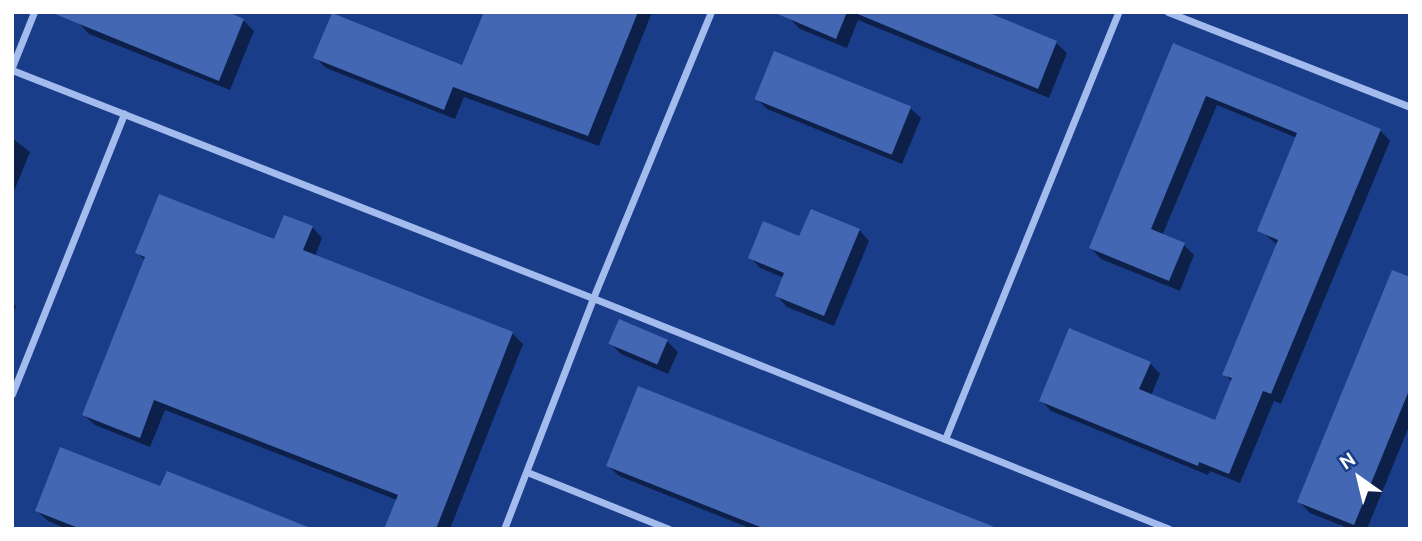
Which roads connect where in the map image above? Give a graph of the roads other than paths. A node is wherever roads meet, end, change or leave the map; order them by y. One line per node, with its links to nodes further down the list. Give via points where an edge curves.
1 (34, 12): 5 (street)
2 (710, 12): 8 (street)
3 (1118, 12): 10 (street)
4 (1167, 12): 6 (street)
5 (12, 68): 7 (street)
6 (1410, 107)
7 (124, 114): 8 (street); 9 (street)
8 (593, 298): 10 (street); 11 (street)
9 (12, 394)
10 (945, 439): 14 (street)
11 (527, 472): 12 (street); 13 (street)
12 (504, 529)
13 (669, 529)
14 (1169, 529)

